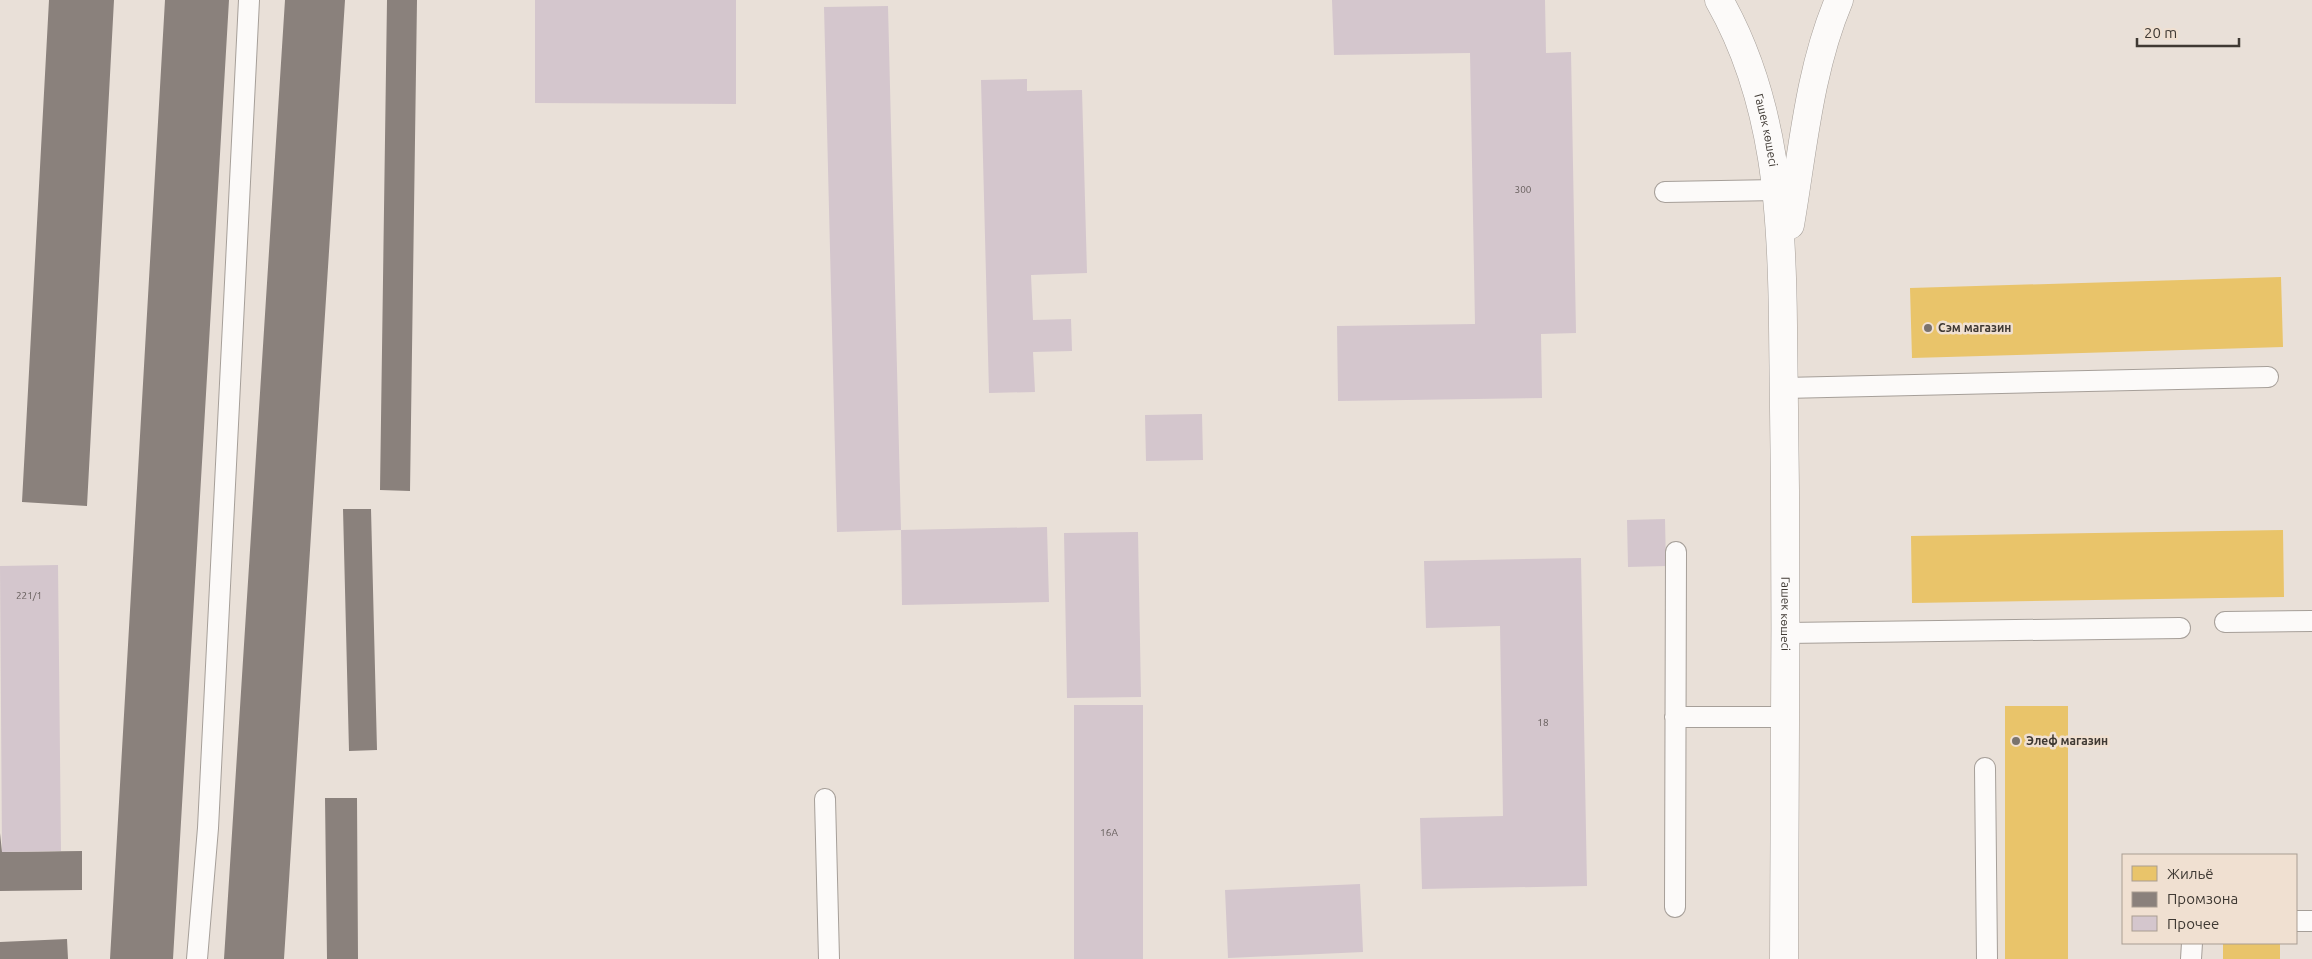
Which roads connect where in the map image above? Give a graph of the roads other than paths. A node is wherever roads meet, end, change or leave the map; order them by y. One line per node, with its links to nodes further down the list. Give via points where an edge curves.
1 (249, 0): 22 (lane, via 208,828)
2 (1719, 0): 4 (main road, Гашек көшесі, via 1753,74 1768,133)
3 (1839, 0): 6 (main road, Гашек көшесі, via 1814,78)
4 (1777, 190): 5 (lane); 6 (main road, Гашек көшесі)
5 (1665, 192)
6 (1782, 268): 8 (main road, Гашек көшесі)
7 (2268, 377): 8 (lane)
8 (1784, 388): 13 (main road, Гашек көшесі)
9 (1676, 552): 14 (lane)
10 (2312, 621): 11 (lane)
11 (2225, 622)
12 (2180, 628): 13 (lane)
13 (1786, 633): 15 (main road, Гашек көшесі)
14 (1675, 717): 15 (lane); 18 (lane)
15 (1786, 717): 24 (main road, Гашек көшесі)
16 (1985, 768): 25 (lane)
17 (825, 799): 23 (lane)
18 (1675, 908)
19 (2297, 921): 20 (lane)
20 (2312, 921)
21 (2192, 944): 26 (lane)
22 (197, 959)
23 (829, 959)
24 (1784, 959)
25 (1987, 959)
26 (2191, 959)

